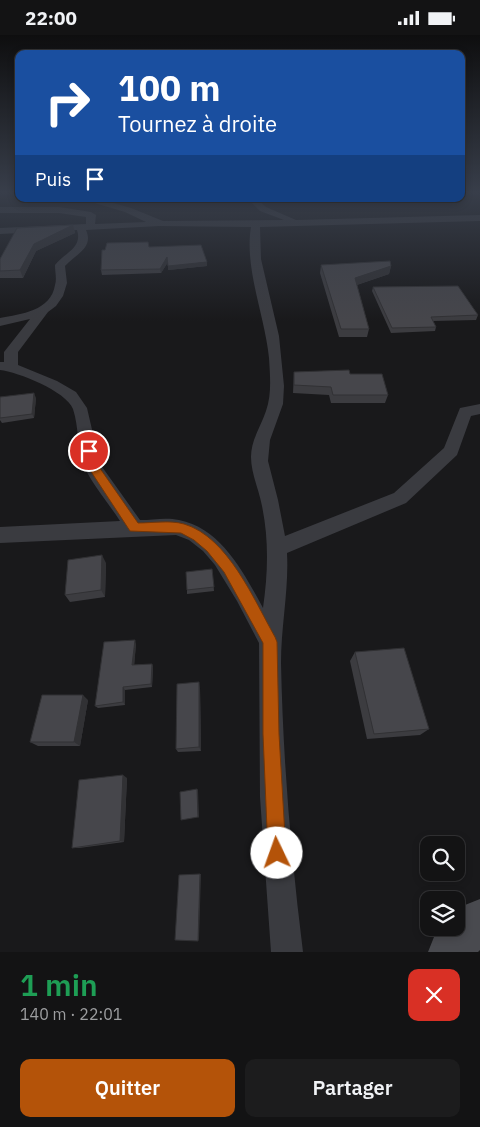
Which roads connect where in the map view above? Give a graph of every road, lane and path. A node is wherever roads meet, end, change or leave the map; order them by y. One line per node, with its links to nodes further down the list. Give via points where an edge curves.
1 (84, 236): 3 (street, via 77,251 60,265 59,291)
2 (254, 236): 9 (street, via 254,249 270,319 277,396 274,412 260,441 259,467 268,491)
3 (42, 312): 4 (street); 5 (street, via 11,352)
4 (0, 322)
5 (6, 366): 7 (street, via 71,395 80,408 92,465)
6 (480, 409): 9 (street, via 465,412 451,451 400,498)
7 (135, 528): 8 (street); 10 (street, via 182,528 198,536 229,568)
8 (0, 535)
9 (277, 548): 10 (street, via 277,587)
10 (270, 642): 12 (street, via 278,872)
11 (480, 920): 13 (street)
12 (287, 952)
13 (450, 952)

